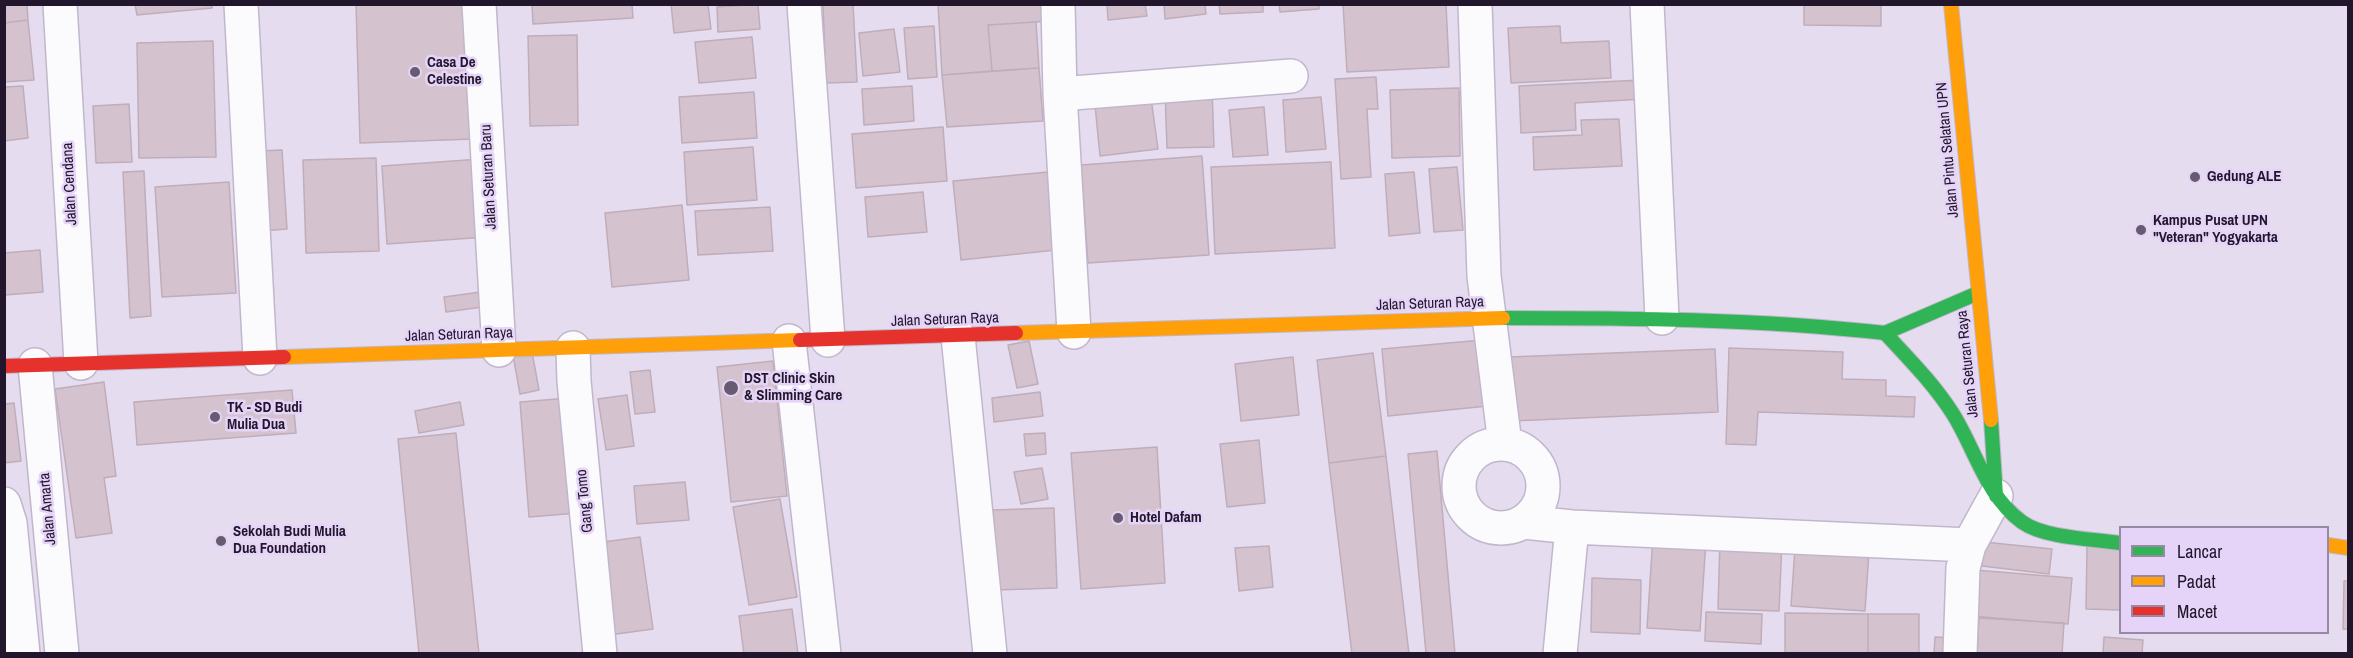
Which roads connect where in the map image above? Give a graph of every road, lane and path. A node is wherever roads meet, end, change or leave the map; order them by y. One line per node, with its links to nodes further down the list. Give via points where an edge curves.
1 (60, 4): 22 (street, Jalan Cendana)
2 (241, 4): 21 (street)
3 (479, 4): 20 (street, Jalan Seturan Baru)
4 (804, 4): 17 (street)
5 (1058, 4): 10 (street)
6 (1475, 4): 12 (street, via 1484,276)
7 (1647, 4): 13 (street)
8 (1951, 4): 11 (main road, Jalan Pintu Selatan UPN)
9 (1291, 76): 10 (street)
10 (1060, 94): 14 (street)
11 (1978, 293): 15 (main road, Jalan Seturan Raya); 25 (main road, Jalan Seturan Raya, via 1988,371)
12 (1490, 318): 13 (main road, Jalan Seturan Raya); 14 (main road, Jalan Seturan Raya); 24 (street)
13 (1662, 318): 15 (main road, Jalan Seturan Raya, via 1806,324)
14 (1074, 332): 16 (main road, Jalan Seturan Raya)
15 (1885, 333): 25 (main road, Jalan Seturan Raya, via 1952,414)
16 (958, 336): 17 (main road, Jalan Seturan Raya); 37 (street)
17 (828, 340): 18 (main road, Jalan Seturan Raya)
18 (789, 341): 19 (main road, Jalan Seturan Raya); 36 (street)
19 (573, 348): 20 (main road, Jalan Seturan Raya); 35 (street, Gang Tomo)
20 (499, 350): 21 (main road, Jalan Seturan Raya)
21 (260, 358): 22 (main road, Jalan Seturan Raya)
22 (81, 363): 23 (main road, Jalan Seturan Raya)
23 (20, 366): 34 (street, Jalan Amarta)
24 (1505, 444): 27 (street, via 1529,454 1542,476 1540,502); 27 (street, via 1491,445 1467,462 1461,475 1463,503 1482,524 1503,528)
25 (1996, 496): 29 (main road, Jalan Seturan Raya, via 2024,524 2084,539); 31 (street)
26 (4, 504): 33 (street, via 10,523)
27 (1524, 522): 28 (street)
28 (1572, 527): 31 (street); 38 (street)
29 (2119, 543)
30 (2329, 545): 32 (main road)
31 (1969, 546): 39 (street, via 1963,568)
32 (2349, 548)
33 (23, 654)
34 (62, 654)
35 (600, 654)
36 (824, 654)
37 (990, 654)
38 (1560, 654)
39 (1960, 654)

